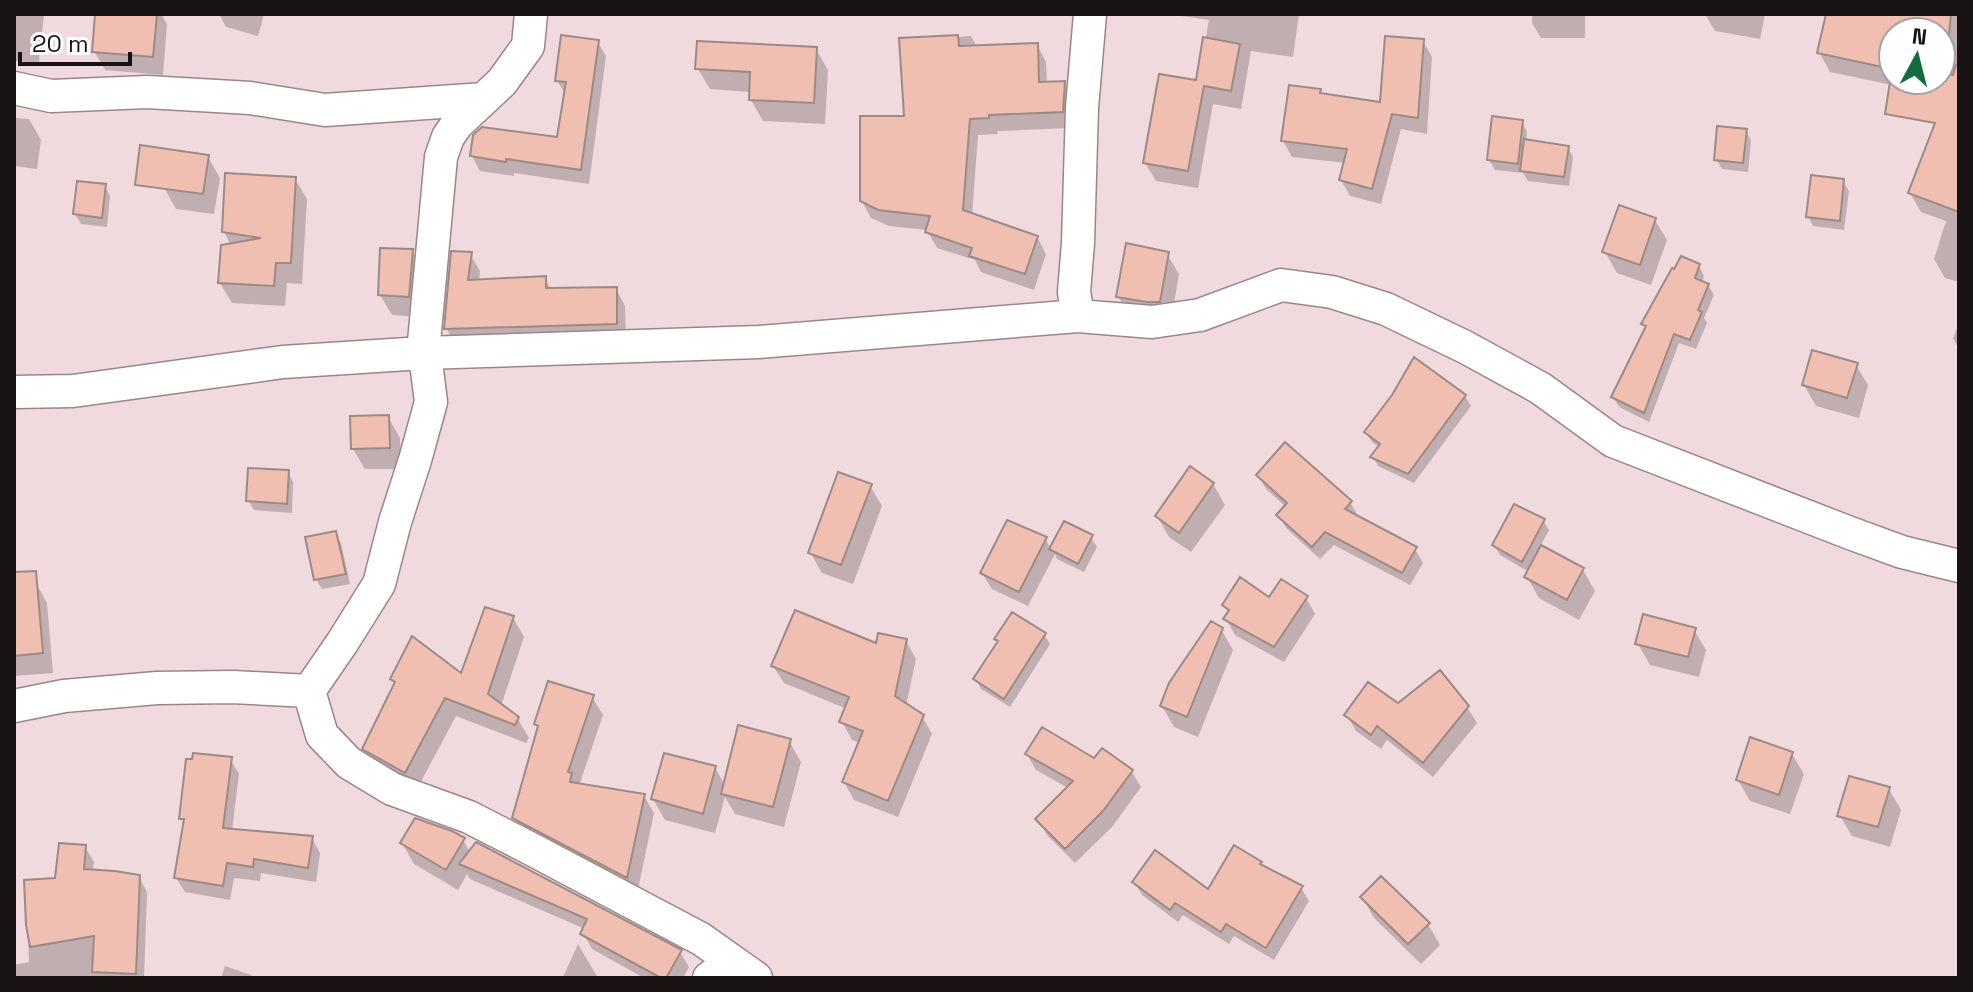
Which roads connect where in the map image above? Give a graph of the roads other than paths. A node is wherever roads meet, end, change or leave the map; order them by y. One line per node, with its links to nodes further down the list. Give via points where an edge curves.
1 (531, 14): 4 (street, via 528,46)
2 (1090, 14): 7 (street, via 1074,292)
3 (14, 88): 5 (street, via 51,96 147,92 250,98 325,110)
4 (484, 99): 5 (street); 6 (street)
5 (435, 103): 6 (street)
6 (448, 137): 8 (street, via 441,157)
7 (1078, 316): 8 (street, via 759,342); 10 (street, via 1152,322 1200,315 1281,285 1332,292 1386,309 1465,347 1540,388 1613,441 1863,538)
8 (423, 353): 9 (street, via 283,362 73,391); 11 (street, via 431,402 379,584)
9 (14, 392)
10 (1959, 566)
11 (309, 691): 12 (street, via 157,688); 13 (street, via 322,735 349,763 392,789 469,817 701,939)
12 (14, 706)
13 (732, 972)

